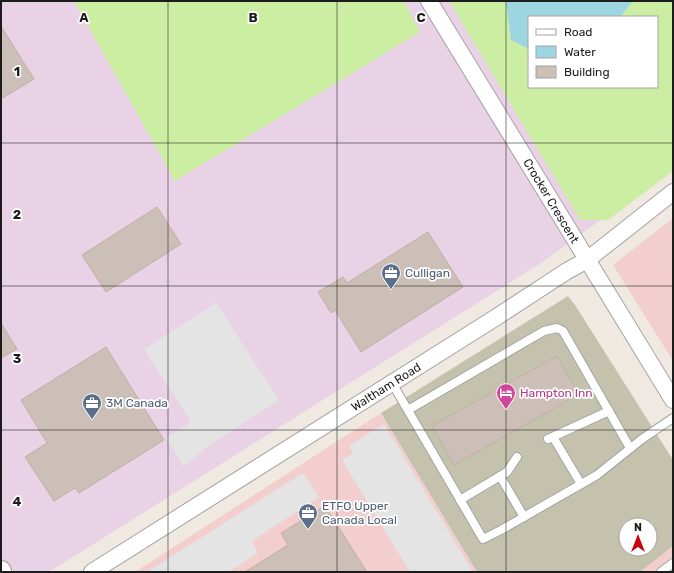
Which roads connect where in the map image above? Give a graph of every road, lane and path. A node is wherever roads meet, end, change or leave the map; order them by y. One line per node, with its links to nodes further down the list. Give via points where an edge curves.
1 (429, 1): 3 (street, Crocker Crescent)
2 (673, 192): 3 (street, Waltham Road)
3 (587, 260): 4 (street, Waltham Road); 5 (street, Crocker Crescent)
4 (392, 383): 6 (lane); 16 (street, Waltham Road)
5 (673, 400)
6 (408, 410): 7 (lane, via 544,331 557,328 563,331); 13 (lane)
7 (608, 411): 9 (lane); 12 (lane, via 551,438)
8 (673, 418): 9 (lane)
9 (630, 448): 12 (lane, via 597,475)
10 (518, 457): 11 (lane, via 507,472)
11 (500, 476): 13 (lane); 14 (lane)
12 (581, 484): 14 (lane)
13 (460, 500): 14 (lane, via 483,539)
14 (524, 517)
15 (673, 563): 17 (lane)
16 (92, 572)
17 (661, 572)

